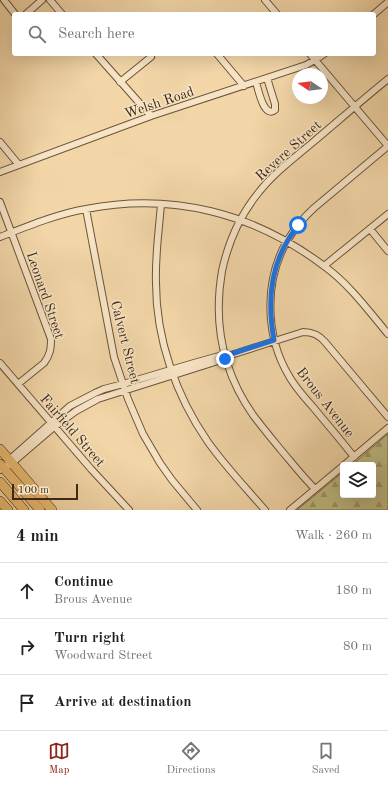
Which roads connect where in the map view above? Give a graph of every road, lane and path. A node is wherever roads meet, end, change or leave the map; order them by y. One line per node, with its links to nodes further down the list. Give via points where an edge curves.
1 (4, 0): 6 (street)
2 (42, 0): 7 (street)
3 (50, 0): 8 (street)
4 (265, 0): 9 (street)
5 (388, 2): 10 (street)
6 (13, 12)
7 (28, 12)
8 (60, 12)
9 (275, 12)
10 (376, 12)
11 (98, 56): 19 (street)
12 (219, 56): 21 (street)
13 (312, 56): 16 (street)
14 (321, 56): 16 (street, Welsh Road)
15 (151, 57): 19 (street)
16 (315, 60): 17 (street, Welsh Road); 22 (street)
17 (267, 78): 20 (street, Welsh Road); 20 (street, via 274,104 273,112 264,107)
18 (388, 79): 22 (street, Revere Street)
19 (120, 82): 23 (street)
20 (256, 82): 21 (street, Welsh Road)
21 (244, 86): 23 (street, Welsh Road)
22 (355, 107): 25 (street); 32 (street, Revere Street, via 278,171 258,193)
23 (151, 116): 26 (street, Welsh Road)
24 (0, 142): 26 (street)
25 (388, 146): 36 (street, Brous Avenue, via 306,215)
26 (19, 165): 27 (street, Welsh Road)
27 (0, 172)
28 (0, 202): 34 (street, Leonard Street)
29 (161, 204): 30 (street, via 132,203); 32 (street, via 182,205); 43 (street, via 156,290 163,340)
30 (86, 209): 34 (street, via 60,215); 45 (street, Calvert Street, via 114,357)
31 (388, 214): 33 (street)
32 (241, 219): 36 (street); 41 (street, Revere Street, via 228,251 220,284 219,317)
33 (370, 229): 37 (street); 38 (street)
34 (12, 233): 35 (street); 44 (street, Leonard Street, via 51,339 50,354)
35 (0, 237)
36 (287, 241): 38 (street); 40 (street, Brous Avenue, via 273,280 270,310)
37 (388, 250)
38 (324, 266): 39 (street, via 357,297)
39 (388, 334)
40 (274, 340): 41 (street); 46 (street, via 308,332 317,335); 50 (street, Brous Avenue, via 284,367 293,382)
41 (227, 356): 43 (street); 56 (street, Revere Street, via 235,384 243,400)
42 (0, 363): 44 (street, Fairfield Street)
43 (172, 372): 45 (street); 64 (street, via 187,406 208,442)
44 (18, 384): 47 (street, Fairfield Street)
45 (124, 387): 47 (street, via 104,389 82,399 70,406); 63 (street, Calvert Street, via 151,448 172,480)
46 (388, 417)
47 (53, 425): 51 (street); 62 (street, Fairfield Street)
48 (388, 428): 50 (street)
49 (0, 449): 51 (highway)
50 (354, 456): 52 (street)
51 (10, 461): 53 (street); 61 (highway)
52 (347, 462)
53 (1, 467): 60 (highway)
54 (340, 468): 56 (street)
55 (0, 482): 59 (highway)
56 (315, 489): 65 (street)
57 (0, 500): 58 (highway)
58 (8, 510)
59 (24, 510)
60 (40, 510)
61 (52, 510)
62 (129, 510)
63 (197, 510)
64 (265, 510)
65 (290, 510)

